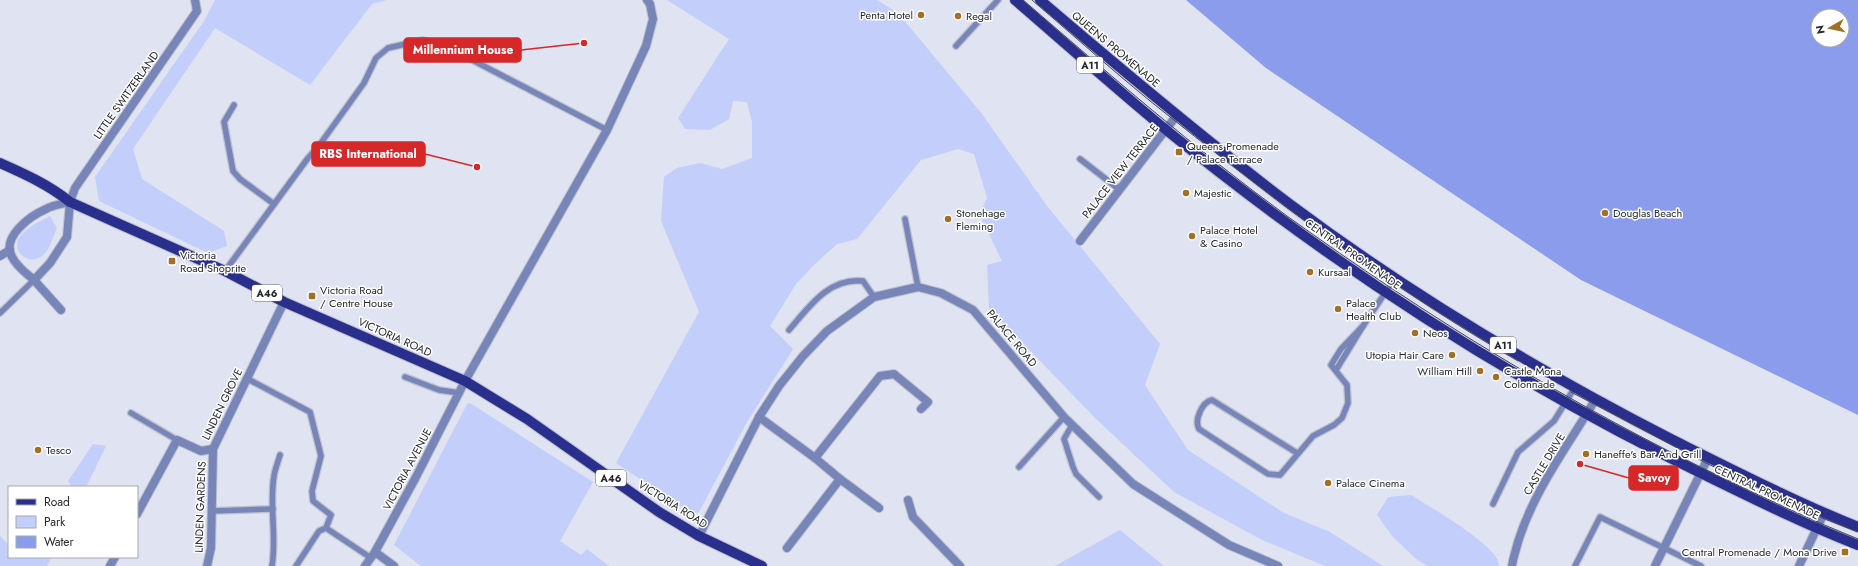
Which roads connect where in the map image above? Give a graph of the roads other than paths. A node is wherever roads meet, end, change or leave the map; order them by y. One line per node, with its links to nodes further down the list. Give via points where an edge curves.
1 (195, 0): 14 (street, LITTLE SWITZERLAND, via 197,11 75,188)
2 (647, 0): 9 (street, VICTORIA AVENUE, via 653,19 646,46)
3 (998, 0): 6 (lane)
4 (1015, 0): 10 (main road, A11)
5 (1040, 0): 8 (main road, QUEENS PROMENADE / A11)
6 (956, 46)
7 (234, 105): 15 (lane, via 224,122 233,171)
8 (1177, 115): 10 (street, PALACE VIEW TERRACE); 21 (main road, CENTRAL PROMENADE / A11, via 1292,205)
9 (607, 130): 15 (lane, via 451,49 423,40 388,48 376,58 364,83); 32 (street, VICTORIA AVENUE)
10 (1166, 130): 13 (street, PALACE VIEW TERRACE); 24 (main road, CENTRAL PROMENADE / A11, via 1282,220)
11 (1080, 159): 13 (lane)
12 (0, 163): 14 (main road, VICTORIA ROAD / A46, via 40,182)
13 (1120, 190): 17 (street, PALACE VIEW TERRACE)
14 (70, 202): 18 (street, via 46,208 17,229 11,240); 20 (main road, VICTORIA ROAD / A46); 22 (street, LITTLE SWITZERLAND, via 67,237 50,263)
15 (274, 204): 20 (lane)
16 (905, 219): 23 (lane)
17 (1080, 241)
18 (10, 250): 19 (street); 22 (street, via 19,267)
19 (0, 256)
20 (225, 271): 26 (main road, VICTORIA ROAD / A46)
21 (1395, 278): 24 (lane); 33 (main road, CENTRAL PROMENADE / A11)
22 (34, 280): 27 (street); 28 (lane)
23 (918, 286): 25 (street); 41 (street, PALACE ROAD, via 941,293 973,310)
24 (1385, 292): 36 (main road, CENTRAL PROMENADE / A11, via 1451,335); 45 (lane, via 1336,370 1347,385 1348,403 1342,418 1313,436)
25 (874, 297): 29 (lane, via 863,282 852,280 835,285 817,298); 40 (street, via 828,331 803,356)
26 (284, 302): 31 (street, LINDEN GROVE); 32 (main road, VICTORIA ROAD / A46)
27 (62, 310)
28 (0, 313)
29 (789, 330)
30 (405, 377): 34 (lane, via 439,390)
31 (246, 378): 44 (street, LINDEN GROVE); 61 (lane, via 310,412 321,456 312,491 313,501 330,515)
32 (465, 381): 34 (street, VICTORIA AVENUE); 63 (main road, VICTORIA ROAD / A46, via 527,420 659,512)
33 (1575, 387): 35 (main road, CENTRAL PROMENADE / A11); 36 (lane)
34 (460, 393): 67 (street, VICTORIA AVENUE)
35 (1595, 400): 39 (street, CASTLE DRIVE); 48 (main road, CENTRAL PROMENADE / A11)
36 (1566, 402): 39 (main road, CENTRAL PROMENADE / A11); 54 (lane, via 1554,421 1518,452)
37 (921, 410): 47 (street, via 928,402 894,374 880,376)
38 (131, 413): 43 (lane)
39 (1586, 415): 50 (main road, CENTRAL PROMENADE / A11); 76 (street, CASTLE DRIVE, via 1549,473 1533,504 1522,529)
40 (759, 417): 47 (street); 63 (street)
41 (1064, 417): 42 (street, PALACE ROAD); 49 (lane)
42 (1072, 425): 52 (lane, via 1064,439 1073,467 1076,474); 75 (street, PALACE ROAD, via 1133,484 1160,503 1229,545)
43 (177, 440): 44 (street, LINDEN GROVE, via 201,451); 58 (street)
44 (213, 449): 57 (street, LINDEN GARDENS)
45 (1297, 453): 45 (lane, via 1284,473 1272,476 1199,429 1197,419 1203,406 1212,400)
46 (280, 455): 56 (lane, via 274,476)
47 (815, 458): 51 (street)
48 (1708, 458): 50 (street); 59 (main road, CENTRAL PROMENADE / A11)
49 (1019, 467)
50 (1701, 473): 62 (main road, CENTRAL PROMENADE / A11); 66 (street)
51 (840, 478): 55 (street); 65 (street)
52 (1099, 497)
53 (908, 500): 74 (street, via 913,517)
54 (1493, 504)
55 (879, 508)
56 (273, 509): 57 (lane); 69 (lane)
57 (211, 511): 68 (street, LINDEN GARDENS, via 211,548)
58 (138, 512)
59 (1824, 513): 60 (main road, CENTRAL PROMENADE / A11); 62 (street)
60 (1858, 527)
61 (326, 528): 67 (lane); 70 (lane, via 319,531)
62 (1817, 529): 64 (main road, CENTRAL PROMENADE / A11); 80 (street)
63 (699, 536): 73 (main road, VICTORIA ROAD / A46)
64 (1858, 545)
65 (787, 548)
66 (1663, 548): 77 (lane, via 1600,517); 78 (street); 79 (lane)
67 (373, 555): 71 (street, VICTORIA AVENUE); 72 (street)
68 (207, 566)
69 (272, 566)
70 (296, 566)
71 (365, 566)
72 (394, 566)
73 (762, 566)
74 (960, 566)
75 (1278, 566)
76 (1512, 566)
77 (1575, 566)
78 (1654, 566)
79 (1701, 566)
80 (1799, 566)

